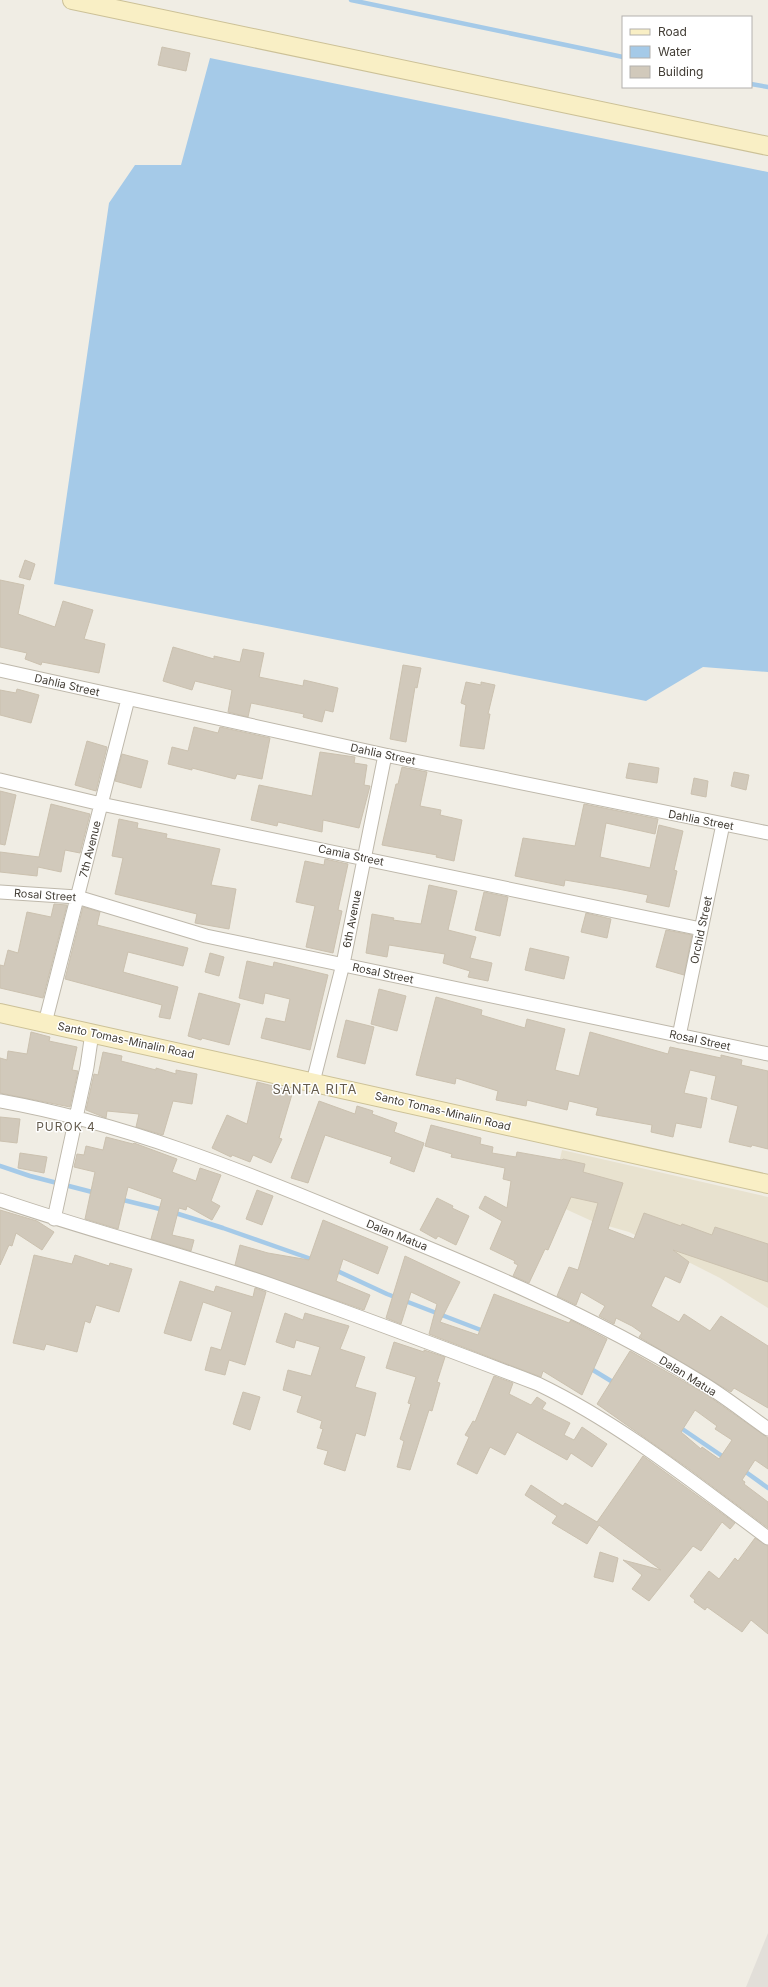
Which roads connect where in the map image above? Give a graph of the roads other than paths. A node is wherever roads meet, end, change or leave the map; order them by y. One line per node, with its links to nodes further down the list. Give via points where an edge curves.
1 (72, 0): 2 (main road)
2 (768, 146)
3 (0, 670): 4 (street, Dahlia Street)
4 (128, 698): 5 (street, Dahlia Street); 7 (street, 7th Avenue)
5 (385, 755): 8 (street, Dahlia Street); 10 (street, 6th Avenue)
6 (0, 780): 7 (street, Camia Street)
7 (101, 804): 10 (street, Camia Street); 12 (street, 7th Avenue)
8 (723, 824): 9 (street, Dahlia Street); 13 (street, Orchid Street)
9 (768, 833)
10 (364, 858): 13 (street, Camia Street); 14 (street, 6th Avenue)
11 (0, 892): 12 (street, Rosal Street)
12 (78, 896): 14 (street, Rosal Street, via 206,936); 16 (street, 7th Avenue)
13 (702, 929): 18 (street, Orchid Street)
14 (343, 964): 18 (street, Rosal Street); 20 (street, 6th Avenue)
15 (0, 1013): 16 (main road, Santo Tomas-Minalin Road)
16 (45, 1023): 17 (main road, Santo Tomas-Minalin Road)
17 (92, 1033): 20 (main road, Santo Tomas-Minalin Road); 22 (street)
18 (679, 1036): 19 (street, Rosal Street)
19 (768, 1054)
20 (313, 1082): 23 (main road, Santo Tomas-Minalin Road)
21 (0, 1101): 22 (street, Dalan Matua)
22 (76, 1118): 25 (street); 26 (street, Dalan Matua, via 168,1146 276,1185 489,1272 626,1339 700,1382)
23 (768, 1184)
24 (0, 1200): 25 (street)
25 (54, 1219): 27 (street, via 270,1285 538,1384 571,1400 671,1465)
26 (768, 1429)
27 (768, 1538)

